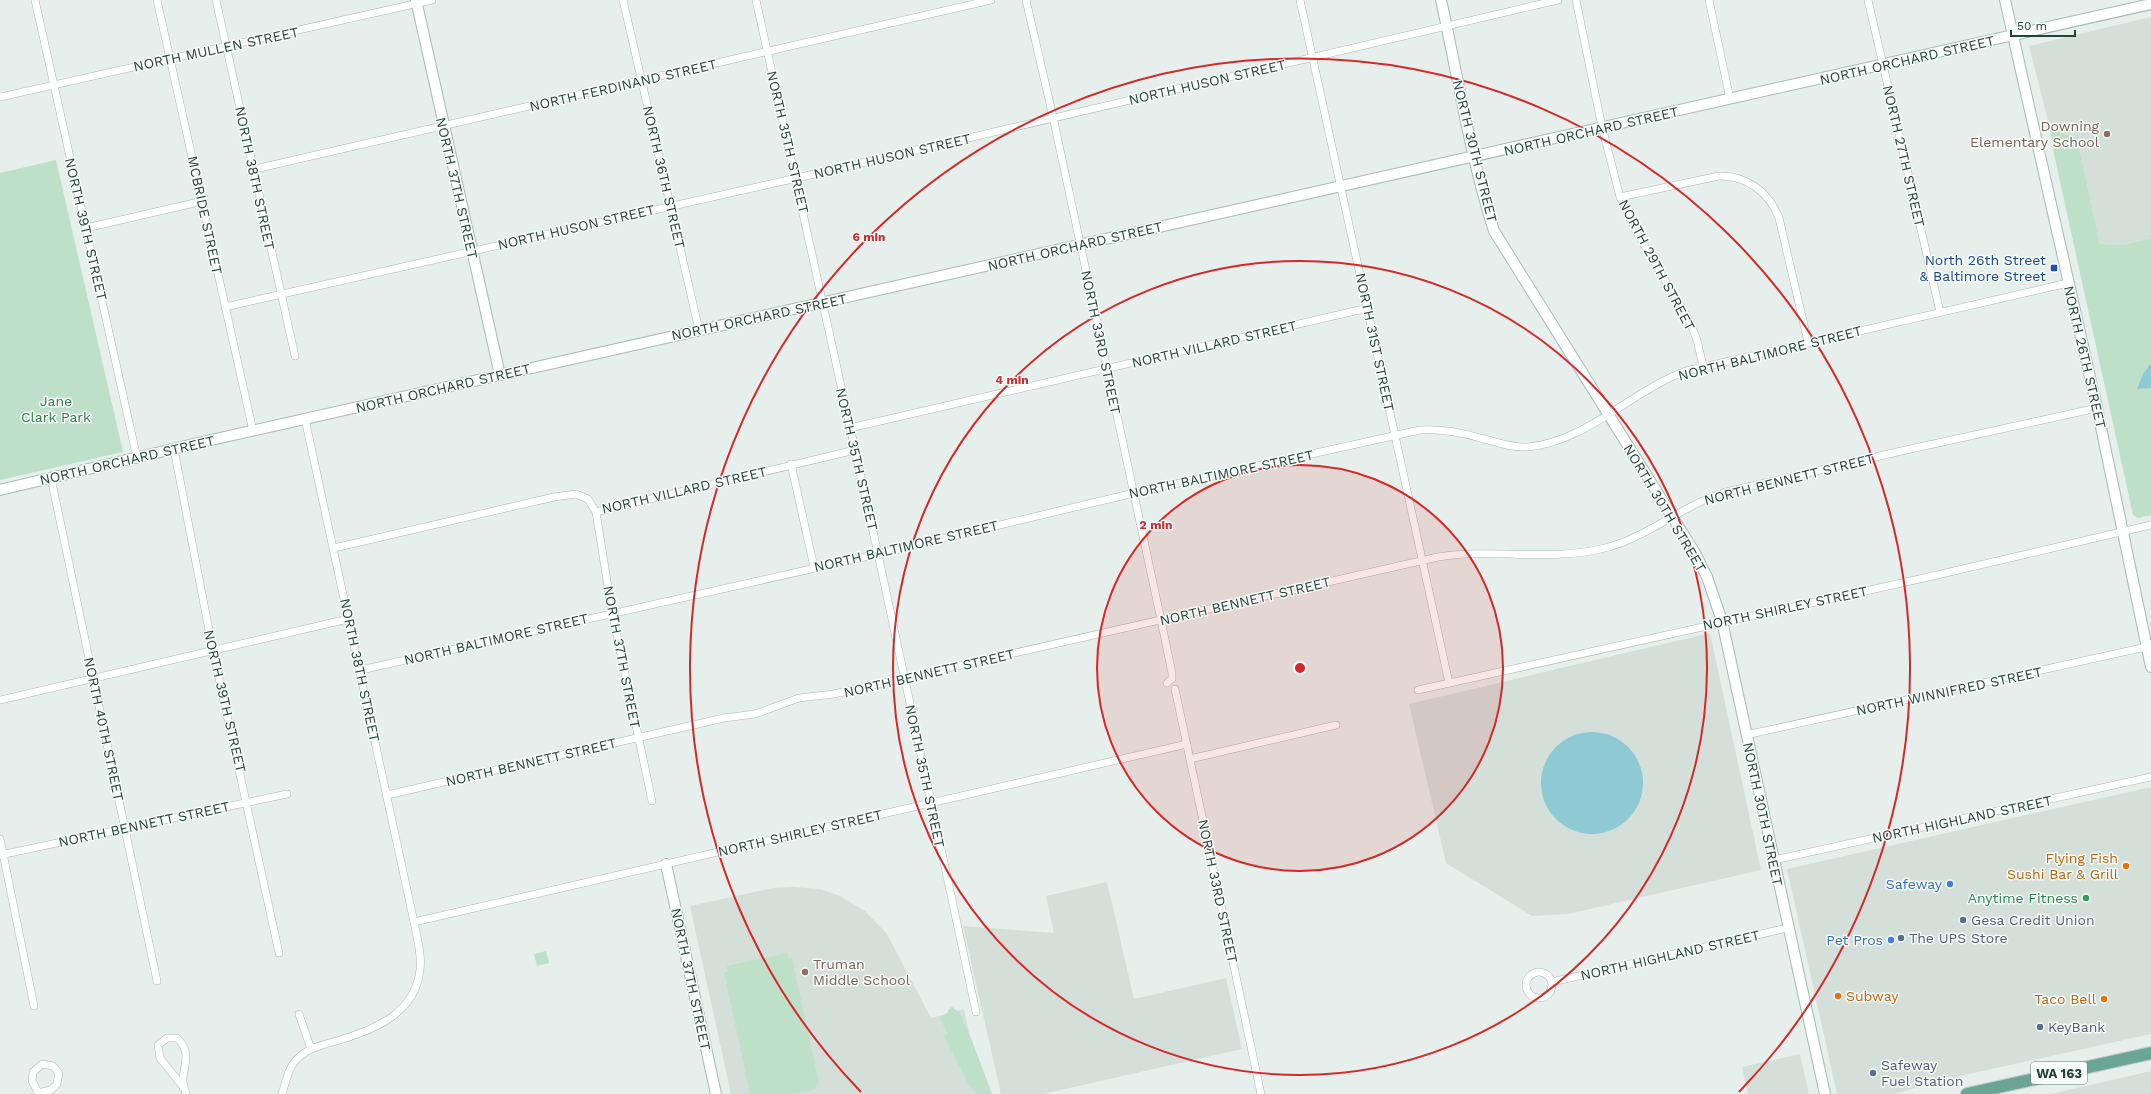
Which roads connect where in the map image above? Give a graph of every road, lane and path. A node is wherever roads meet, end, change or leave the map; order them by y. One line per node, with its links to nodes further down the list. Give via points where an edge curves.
1 (35, 0): 27 (street, NORTH 39TH STREET)
2 (157, 0): 24 (street, MCBRIDE STREET)
3 (216, 0): 21 (street, NORTH 38TH STREET)
4 (432, 0): 16 (street, NORTH MULLEN STREET)
5 (623, 0): 26 (street, NORTH 36TH STREET)
6 (756, 0): 22 (street, NORTH 35TH STREET)
7 (991, 0): 22 (street, NORTH FERDINAND STREET)
8 (1026, 0): 30 (street, NORTH 33RD STREET)
9 (1300, 0): 23 (street, NORTH 31ST STREET)
10 (1441, 0): 19 (street, NORTH 30TH STREET)
11 (1558, 0): 19 (street, NORTH HUSON STREET)
12 (1576, 0): 32 (street, NORTH 29TH STREET)
13 (1709, 0): 29 (street)
14 (1868, 0): 25 (street, NORTH 27TH STREET)
15 (2005, 0): 20 (street, NORTH 26TH STREET)
16 (416, 2): 21 (street, NORTH MULLEN STREET); 31 (street, NORTH 37TH STREET)
17 (2139, 3): 18 (street, NORTH ORCHARD STREET); 20 (street, NORTH ORCHARD STREET)
18 (2151, 4)
19 (1446, 26): 23 (street, NORTH HUSON STREET); 33 (street, NORTH 30TH STREET)
20 (2013, 36): 25 (street, NORTH ORCHARD STREET); 43 (street, NORTH 26TH STREET)
21 (226, 47): 24 (street, NORTH MULLEN STREET); 34 (street, NORTH 38TH STREET)
22 (768, 52): 26 (street, NORTH FERDINAND STREET); 35 (street, NORTH 35TH STREET)
23 (1313, 57): 30 (street, NORTH HUSON STREET); 36 (street, NORTH 31ST STREET)
24 (170, 59): 27 (street, NORTH MULLEN STREET); 38 (street, MCBRIDE STREET)
25 (1883, 65): 29 (street, NORTH ORCHARD STREET); 48 (street, NORTH 27TH STREET)
26 (641, 80): 31 (street, NORTH FERDINAND STREET); 39 (street, NORTH 36TH STREET)
27 (54, 84): 28 (street, NORTH MULLEN STREET); 40 (street, NORTH 39TH STREET)
28 (0, 97)
29 (1730, 99): 32 (street, NORTH ORCHARD STREET)
30 (1054, 117): 35 (street, NORTH HUSON STREET); 41 (street, NORTH 33RD STREET)
31 (443, 126): 34 (street, NORTH FERDINAND STREET); 42 (street, NORTH 37TH STREET)
32 (1602, 127): 33 (street, NORTH ORCHARD STREET); 37 (street, NORTH 29TH STREET)
33 (1474, 157): 36 (street, NORTH ORCHARD STREET); 56 (street, NORTH 30TH STREET, via 1494,231)
34 (255, 169): 44 (street, NORTH 38TH STREET)
35 (797, 178): 39 (street, NORTH HUSON STREET); 45 (street, NORTH 35TH STREET)
36 (1341, 187): 41 (street, NORTH ORCHARD STREET); 47 (street, NORTH 31ST STREET)
37 (1620, 197): 50 (street, via 1719,176 1742,179 1755,186 1771,202 1779,218); 52 (street, NORTH 29TH STREET, via 1637,233 1690,322)
38 (203, 202): 40 (street); 46 (street, MCBRIDE STREET)
39 (671, 206): 42 (street, NORTH HUSON STREET); 49 (street, NORTH 36TH STREET)
40 (86, 228): 63 (street, NORTH 39TH STREET)
41 (1080, 245): 45 (street, NORTH ORCHARD STREET); 53 (street, NORTH 33RD STREET)
42 (471, 250): 44 (street, NORTH HUSON STREET); 54 (street, NORTH 37TH STREET)
43 (2068, 283): 48 (street, NORTH BALTIMORE STREET); 55 (street, NORTH 26TH STREET)
44 (280, 293): 46 (street, NORTH HUSON STREET); 51 (street, NORTH 38TH STREET)
45 (824, 303): 49 (street, NORTH ORCHARD STREET); 58 (street, NORTH 35TH STREET)
46 (225, 307): 59 (street, MCBRIDE STREET)
47 (1368, 308): 53 (street, NORTH VILLARD STREET); 60 (street, NORTH 31ST STREET)
48 (1940, 312): 50 (street, NORTH BALTIMORE STREET)
49 (699, 330): 54 (street, NORTH ORCHARD STREET)
50 (1808, 342): 52 (street, NORTH BALTIMORE STREET)
51 (295, 356)
52 (1703, 366): 56 (street, NORTH BALTIMORE STREET, via 1662,381)
53 (1107, 368): 58 (street, NORTH VILLARD STREET); 67 (street, NORTH 33RD STREET)
54 (500, 375): 57 (street, NORTH ORCHARD STREET)
55 (2097, 408): 69 (street, NORTH BENNETT STREET, via 1726,492 1698,502); 71 (street, NORTH 26TH STREET)
56 (1607, 413): 60 (street, NORTH BALTIMORE STREET, via 1567,438 1526,447 1507,446 1438,429); 69 (street, NORTH 30TH STREET)
57 (305, 419): 59 (street, NORTH ORCHARD STREET); 72 (street, NORTH 38TH STREET)
58 (850, 428): 62 (street, NORTH 35TH STREET)
59 (253, 431): 61 (street, NORTH ORCHARD STREET)
60 (1395, 435): 67 (street, NORTH BALTIMORE STREET); 74 (street, NORTH 31ST STREET)
61 (174, 448): 63 (street, NORTH ORCHARD STREET); 81 (street, NORTH 39TH STREET)
62 (855, 450): 64 (street, NORTH VILLARD STREET); 73 (street, NORTH 35TH STREET)
63 (137, 458): 65 (street, NORTH ORCHARD STREET)
64 (792, 464): 68 (street, NORTH VILLARD STREET); 75 (street)
65 (51, 478): 66 (street, NORTH ORCHARD STREET); 85 (street, NORTH 40TH STREET)
66 (0, 490)
67 (1134, 493): 73 (street, NORTH BALTIMORE STREET); 78 (street, NORTH 33RD STREET)
68 (596, 512): 72 (street, NORTH VILLARD STREET, via 586,497 568,494); 76 (street, NORTH 37TH STREET)
69 (1672, 517): 74 (street, NORTH BENNETT STREET, via 1632,539 1587,552 1463,554); 79 (street, NORTH 30TH STREET, via 1703,568)
70 (2151, 524): 71 (street, NORTH SHIRLEY STREET)
71 (2123, 531): 79 (street, NORTH SHIRLEY STREET, via 1924,578); 80 (street, NORTH 26TH STREET)
72 (334, 548): 77 (street, NORTH 38TH STREET)
73 (878, 554): 75 (street, NORTH BALTIMORE STREET); 84 (street, NORTH 35TH STREET)
74 (1423, 561): 78 (street, NORTH BENNETT STREET); 87 (street, NORTH 31ST STREET)
75 (814, 567): 76 (street, NORTH BALTIMORE STREET)
76 (612, 612): 83 (street, NORTH BALTIMORE STREET); 93 (street, NORTH 37TH STREET)
77 (348, 620): 81 (street); 83 (street, NORTH 38TH STREET)
78 (1161, 620): 84 (street, NORTH BENNETT STREET); 86 (street, NORTH 33RD STREET, via 1172,673 1172,679)
79 (1722, 621): 87 (street, NORTH SHIRLEY STREET); 92 (street, NORTH 30TH STREET)
80 (2149, 647): 82 (street, NORTH 26TH STREET); 92 (street, NORTH WINNIFRED STREET)
81 (213, 651): 85 (street); 100 (street, NORTH 39TH STREET)
82 (2151, 667)
83 (361, 670): 98 (street, NORTH 38TH STREET)
84 (904, 678): 93 (street, NORTH BENNETT STREET, via 834,694 799,698 755,714 724,718); 101 (street, NORTH 35TH STREET)
85 (93, 679): 90 (street); 102 (street, NORTH 40TH STREET)
86 (1167, 683)
87 (1449, 683): 89 (street, NORTH SHIRLEY STREET)
88 (1175, 689): 94 (street, NORTH 33RD STREET)
89 (1418, 690)
90 (0, 700)
91 (1336, 726): 95 (street)
92 (1746, 735): 105 (street, NORTH 30TH STREET)
93 (639, 737): 98 (street, NORTH BENNETT STREET); 99 (street, NORTH 37TH STREET)
94 (1187, 744): 95 (street, NORTH 33RD STREET); 101 (street, NORTH SHIRLEY STREET)
95 (1190, 759): 121 (street, NORTH 33RD STREET)
96 (2151, 777): 105 (street, NORTH HIGHLAND STREET)
97 (287, 794): 100 (street, NORTH BENNETT STREET)
98 (386, 795): 107 (street, NORTH 38TH STREET)
99 (652, 801)
100 (248, 802): 102 (street, NORTH BENNETT STREET); 109 (street, NORTH 39TH STREET)
101 (931, 803): 106 (street, NORTH SHIRLEY STREET); 113 (street, NORTH 35TH STREET)
102 (126, 828): 104 (street, NORTH BENNETT STREET); 110 (street, NORTH 40TH STREET)
103 (0, 839): 104 (street)
104 (2, 855): 112 (street)
105 (1774, 860): 108 (street, NORTH 30TH STREET)
106 (666, 864): 107 (street, NORTH SHIRLEY STREET); 120 (street, NORTH 37TH STREET)
107 (414, 922): 115 (street, via 420,971 413,995 407,1003 392,1018 370,1030)
108 (1788, 928): 111 (street, NORTH HIGHLAND STREET); 122 (street, NORTH 30TH STREET)
109 (279, 953)
110 (157, 981)
111 (1552, 982)
112 (34, 1006)
113 (976, 1012)
114 (299, 1014): 115 (street)
115 (311, 1049): 119 (street, via 293,1063)
116 (2151, 1052): 123 (main road, WA 163)
117 (185, 1091): 117 (street, via 185,1052 177,1038 167,1038 158,1045 158,1056)
118 (38, 1094): 118 (street, via 51,1090 58,1084 58,1073 53,1066 42,1064 33,1072 32,1081)
119 (282, 1094)
120 (716, 1094)
121 (1261, 1094)
122 (1825, 1094)
123 (1971, 1094)

